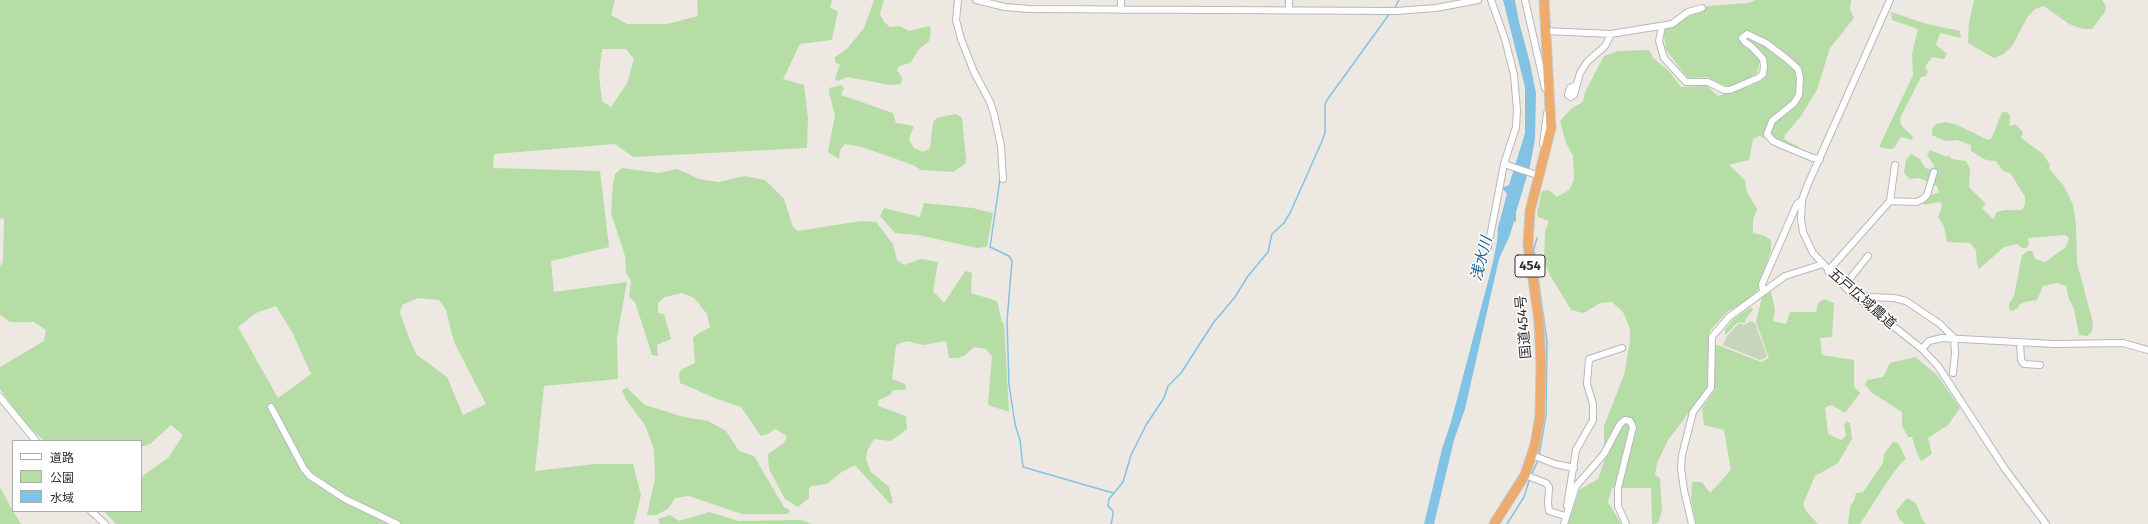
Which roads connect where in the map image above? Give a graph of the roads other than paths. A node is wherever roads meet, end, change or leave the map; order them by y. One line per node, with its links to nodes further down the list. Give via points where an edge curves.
1 (958, 0): 22 (street, via 956,20 974,72 994,114 1001,146)
2 (976, 0): 11 (street, via 1018,9)
3 (1121, 0): 11 (street)
4 (1289, 0): 12 (street)
5 (1478, 0): 12 (street, via 1421,10)
6 (1491, 0): 18 (street, via 1505,39 1516,86 1516,127)
7 (1525, 0): 21 (street, via 1546,99 1545,133)
8 (1544, 0): 14 (highway, 国道454号 / 454)
9 (1890, 0): 17 (street, 五戸広域農道)
10 (1702, 8): 13 (street, via 1688,12 1672,24)
11 (1121, 10): 12 (street)
12 (1289, 10)
13 (1662, 26): 15 (street); 17 (street, via 1659,41 1664,58 1686,82 1708,82 1724,90 1730,90 1758,78 1763,74 1763,59 1742,38 1747,34 1766,43 1787,59 1798,69 1799,95 1794,103 1772,121 1767,134 1784,146)
14 (1546, 31): 15 (street); 21 (highway, 国道454号 / 454, via 1551,128)
15 (1611, 34): 16 (street, via 1605,46 1587,62)
16 (1576, 85)
17 (1820, 159): 23 (street, 五戸広域農道)
18 (1507, 165): 21 (street); 25 (street, via 1500,184)
19 (1895, 165): 24 (street)
20 (1934, 172): 24 (street, via 1927,195 1923,199 1916,202)
21 (1535, 175): 42 (highway, 国道454号 / 454, via 1528,228 1541,358 1540,416)
22 (1003, 179)
23 (1802, 200): 27 (street, 五戸広域農道, via 1803,232 1813,253); 30 (street, via 1797,204 1762,284)
24 (1890, 201): 28 (street)
25 (1488, 247)
26 (1868, 256): 29 (street)
27 (1823, 264): 28 (street, 五戸広域農道); 30 (street, via 1784,276)
28 (1828, 271): 29 (street, 五戸広域農道)
29 (1844, 286): 35 (street, 五戸広域農道)
30 (1763, 292): 51 (street, via 1729,317 1712,337 1712,388 1693,412 1682,456 1684,490)
31 (1857, 293): 32 (street, via 1868,297 1906,301 1940,324)
32 (1954, 338): 33 (street); 35 (street, via 1936,338); 38 (street)
33 (2020, 342): 36 (street, via 2123,343); 37 (street, via 2021,360 2024,364)
34 (1622, 348): 43 (street, via 1589,359 1588,384 1593,404 1592,420 1576,450)
35 (1922, 349): 52 (street, 五戸広域農道, via 1938,366 2005,469)
36 (2148, 350)
37 (2040, 365)
38 (1953, 373)
39 (0, 397): 41 (street)
40 (271, 406): 48 (street, via 310,476 345,499)
41 (35, 440)
42 (1532, 455): 43 (street); 44 (highway, 国道454号 / 454)
43 (1574, 468): 46 (street)
44 (1525, 475): 46 (street, via 1550,487 1549,511); 49 (highway, 国道454号 / 454)
45 (92, 512): 47 (street)
46 (1565, 520): 50 (street, via 1576,486 1604,454 1620,424 1625,420 1630,422 1633,428 1618,488 1618,506)
47 (105, 524)
48 (397, 524)
49 (1494, 524)
50 (1626, 524)
51 (1692, 524)
52 (2046, 524)

